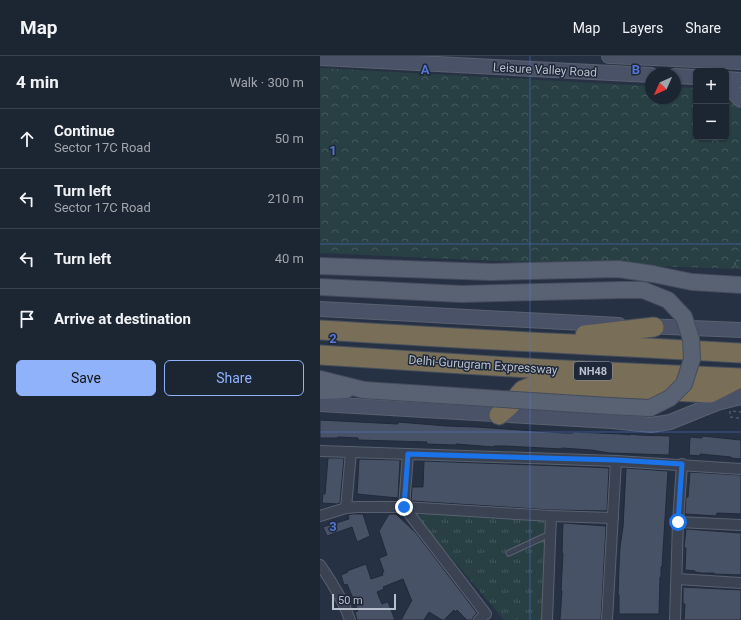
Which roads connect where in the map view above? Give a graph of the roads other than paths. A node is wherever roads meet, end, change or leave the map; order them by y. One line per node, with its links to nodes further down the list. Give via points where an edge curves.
1 (609, 56): 5 (main road, Leisure Valley Road)
2 (327, 57): 3 (main road, Leisure Valley Road)
3 (351, 58): 5 (main road, Leisure Valley Road)
4 (741, 62): 5 (main road, Leisure Valley Road)
5 (644, 66)
6 (681, 77): 7 (main road)
7 (693, 78)
8 (729, 79): 9 (main road)
9 (741, 80)
10 (729, 87): 11 (main road)
11 (741, 100)
12 (320, 266): 13 (main road, via 491,272 618,269 692,282)
13 (741, 285)
14 (320, 287): 24 (main road, bridge, via 461,294 643,290 668,300 684,317 691,339 692,359 684,384 670,398 650,408)
15 (320, 309): 16 (main road)
16 (654, 327): 17 (main road); 19 (highway)
17 (738, 327)
18 (320, 330): 19 (highway, Delhi-Gurugram Expressway / NH48)
19 (536, 341): 20 (highway, Delhi-Gurugram Expressway / NH48)
20 (741, 353)
21 (320, 355): 22 (highway, Delhi-Gurugram Expressway / NH48)
22 (740, 378): 28 (highway, via 710,393 538,384 523,390)
23 (320, 379): 24 (main road)
24 (364, 390): 25 (main road)
25 (320, 391)
26 (741, 397): 28 (main road, via 717,403 670,422 651,425)
27 (320, 404): 28 (main road)
28 (499, 415)
29 (320, 451): 30 (street)
30 (351, 452): 31 (street); 36 (street)
31 (408, 454): 32 (street); 35 (street)
32 (616, 460): 33 (street); 39 (street)
33 (682, 464): 34 (street); 40 (street)
34 (741, 468)
35 (404, 507): 36 (street); 38 (street); 47 (street)
36 (346, 508): 37 (street)
37 (320, 516)
38 (551, 516): 39 (street); 42 (street)
39 (613, 518): 50 (street)
40 (678, 522): 41 (street); 45 (street)
41 (741, 525)
42 (550, 534): 43 (lane); 49 (street)
43 (509, 553)
44 (320, 565): 48 (street, via 346,608)
45 (676, 579): 46 (street); 51 (street)
46 (741, 583)
47 (484, 618)
48 (350, 620)
49 (547, 620)
50 (607, 620)
51 (675, 620)

